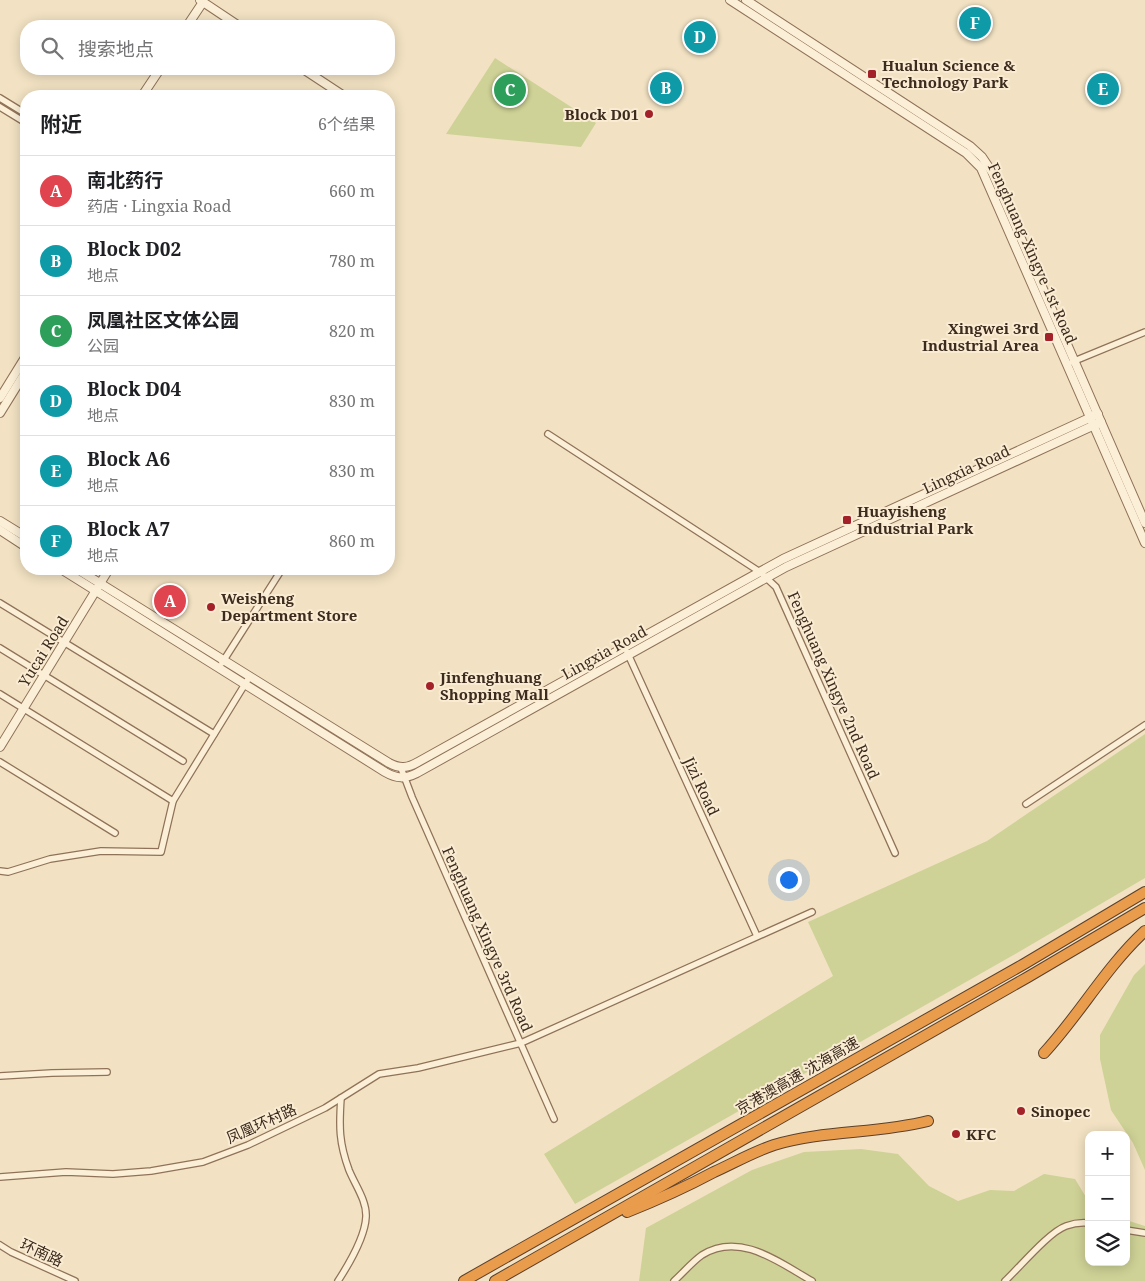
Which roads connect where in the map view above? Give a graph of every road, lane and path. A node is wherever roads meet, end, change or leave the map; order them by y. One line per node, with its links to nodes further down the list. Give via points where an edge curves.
1 (730, 0): 15 (street, Fenghuang Xingye 1st Road, via 966,153 979,165)
2 (746, 0): 15 (street, Fenghuang Xingye 1st Road, via 978,152 992,172)
3 (201, 1): 4 (street); 5 (street)
4 (190, 20)
5 (230, 20)
6 (156, 75): 8 (street)
7 (312, 75): 9 (street)
8 (146, 90)
9 (335, 90)
10 (0, 98): 12 (street)
11 (0, 107): 13 (street)
12 (20, 110)
13 (20, 119)
14 (1145, 332): 15 (street)
15 (1071, 362): 20 (street, Fenghuang Xingye 1st Road)
16 (20, 366): 18 (street)
17 (20, 381): 19 (street)
18 (0, 398)
19 (0, 413)
20 (1096, 420): 23 (street, Fenghuang Xingye 1st Road); 27 (street, Fenghuang Xingye 1st Road); 28 (street, Lingxia Road); 33 (street, Lingxia Road)
21 (548, 434): 28 (street, Fenghuang Xingye 2nd Road)
22 (0, 521): 25 (street)
23 (1145, 523)
24 (0, 530): 26 (street)
25 (20, 533)
26 (20, 543)
27 (1145, 544)
28 (760, 572): 33 (street, Fenghuang Xingye 2nd Road); 38 (street, Lingxia Road)
29 (73, 575): 34 (street)
30 (84, 575): 34 (street)
31 (105, 575): 34 (street, Yucai Road)
32 (278, 575): 39 (street)
33 (767, 577): 38 (street, Lingxia Road); 55 (street, Fenghuang Xingye 2nd Road, via 780,593)
34 (98, 587): 36 (street, Yucai Road); 39 (street)
35 (0, 603): 36 (street)
36 (64, 642): 40 (street, Yucai Road); 46 (street)
37 (0, 648): 40 (street)
38 (626, 650): 50 (street, Lingxia Road, via 413,765); 51 (street, Lingxia Road); 61 (street, Jizi Road)
39 (221, 664): 41 (street); 42 (street)
40 (44, 676): 44 (street, Yucai Road); 48 (street)
41 (250, 676): 42 (street); 50 (street)
42 (245, 684): 46 (street); 51 (street, via 391,775)
43 (0, 694): 44 (street)
44 (24, 709): 47 (street, Yucai Road); 52 (street)
45 (1145, 725): 53 (street)
46 (214, 734): 52 (street)
47 (0, 747)
48 (183, 761)
49 (0, 762): 54 (street)
50 (401, 768): 51 (street, Fenghuang Xingye 3rd Road)
51 (404, 778): 62 (street, Fenghuang Xingye 3rd Road)
52 (173, 801): 56 (street, via 161,852 101,851 50,859 8,872)
53 (1026, 804)
54 (115, 833)
55 (895, 853)
56 (0, 871)
57 (1145, 892): 77 (highway, 京港澳高速 沈海高速)
58 (1145, 908): 70 (highway, 京港澳高速 沈海高速)
59 (812, 912): 61 (street, 凤凰环村路)
60 (1145, 931): 63 (highway, via 1107,972)
61 (757, 936): 62 (street, 凤凰环村路)
62 (521, 1043): 66 (street, 凤凰环村路, via 379,1074); 67 (street, Fenghuang Xingye 3rd Road)
63 (1044, 1054)
64 (107, 1072): 65 (street)
65 (0, 1076)
66 (341, 1098): 69 (street, 凤凰环村路, via 248,1145 203,1162 113,1174 66,1172); 76 (street, via 341,1144 366,1219 352,1258)
67 (554, 1119)
68 (928, 1121): 70 (highway, via 805,1138 772,1146 661,1199)
69 (0, 1177)
70 (598, 1223): 78 (highway, 京港澳高速 沈海高速)
71 (1085, 1223): 81 (street, via 1064,1226 1052,1234)
72 (1130, 1231): 73 (street)
73 (1145, 1233)
74 (0, 1245): 75 (street, 环南路)
75 (75, 1281)
76 (338, 1281)
77 (464, 1281)
78 (495, 1281)
79 (674, 1281): 80 (street, via 702,1255 718,1248 736,1246 767,1255)
80 (812, 1281)
81 (1005, 1281)

